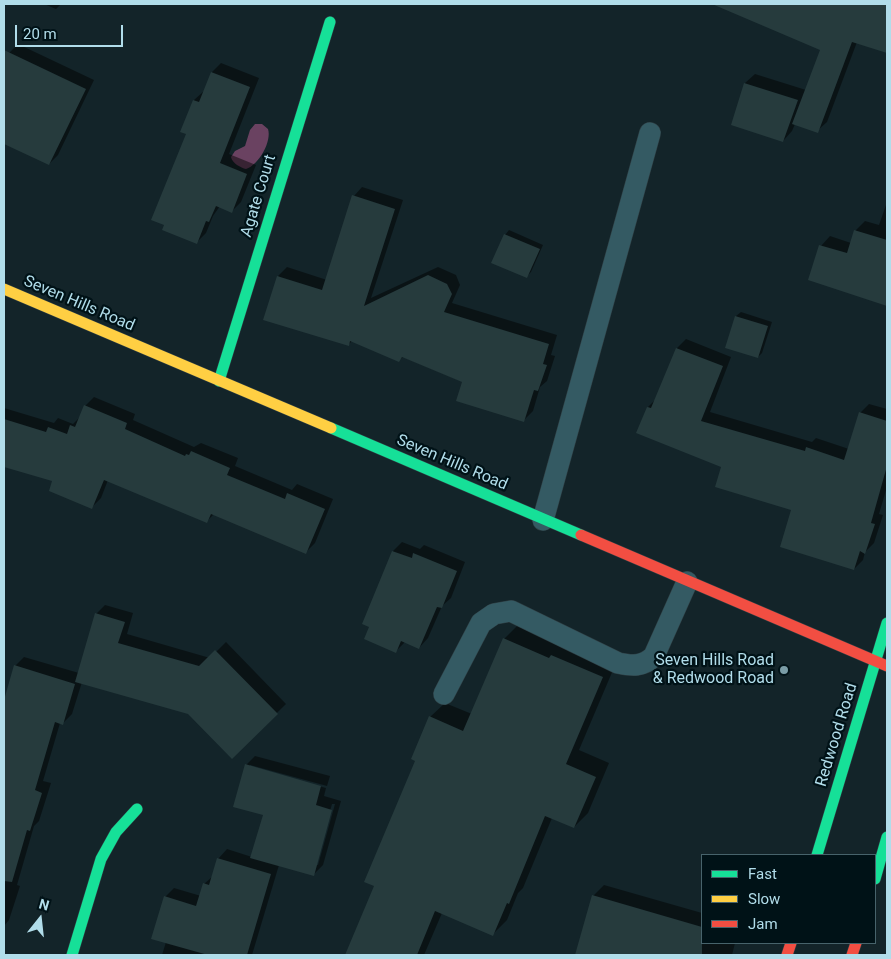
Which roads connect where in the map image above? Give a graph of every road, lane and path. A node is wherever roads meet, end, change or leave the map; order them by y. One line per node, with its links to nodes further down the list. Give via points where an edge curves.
1 (330, 22): 4 (street, Agate Court)
2 (650, 133): 5 (lane)
3 (4, 289): 4 (street, Seven Hills Road)
4 (219, 381): 5 (street, Seven Hills Road)
5 (543, 520): 6 (street, Seven Hills Road)
6 (688, 582): 8 (street, Seven Hills Road); 10 (lane, via 654,656 647,663 632,666 618,663 512,610 494,614 481,623)
7 (887, 623): 8 (street, Redwood Road)
8 (876, 661): 9 (street, Seven Hills Road); 13 (street, Redwood Road)
9 (887, 666)
10 (444, 694)
11 (137, 809): 15 (street, via 116,832 101,859)
12 (887, 837): 14 (street)
13 (817, 854)
14 (876, 876)
15 (72, 955)

